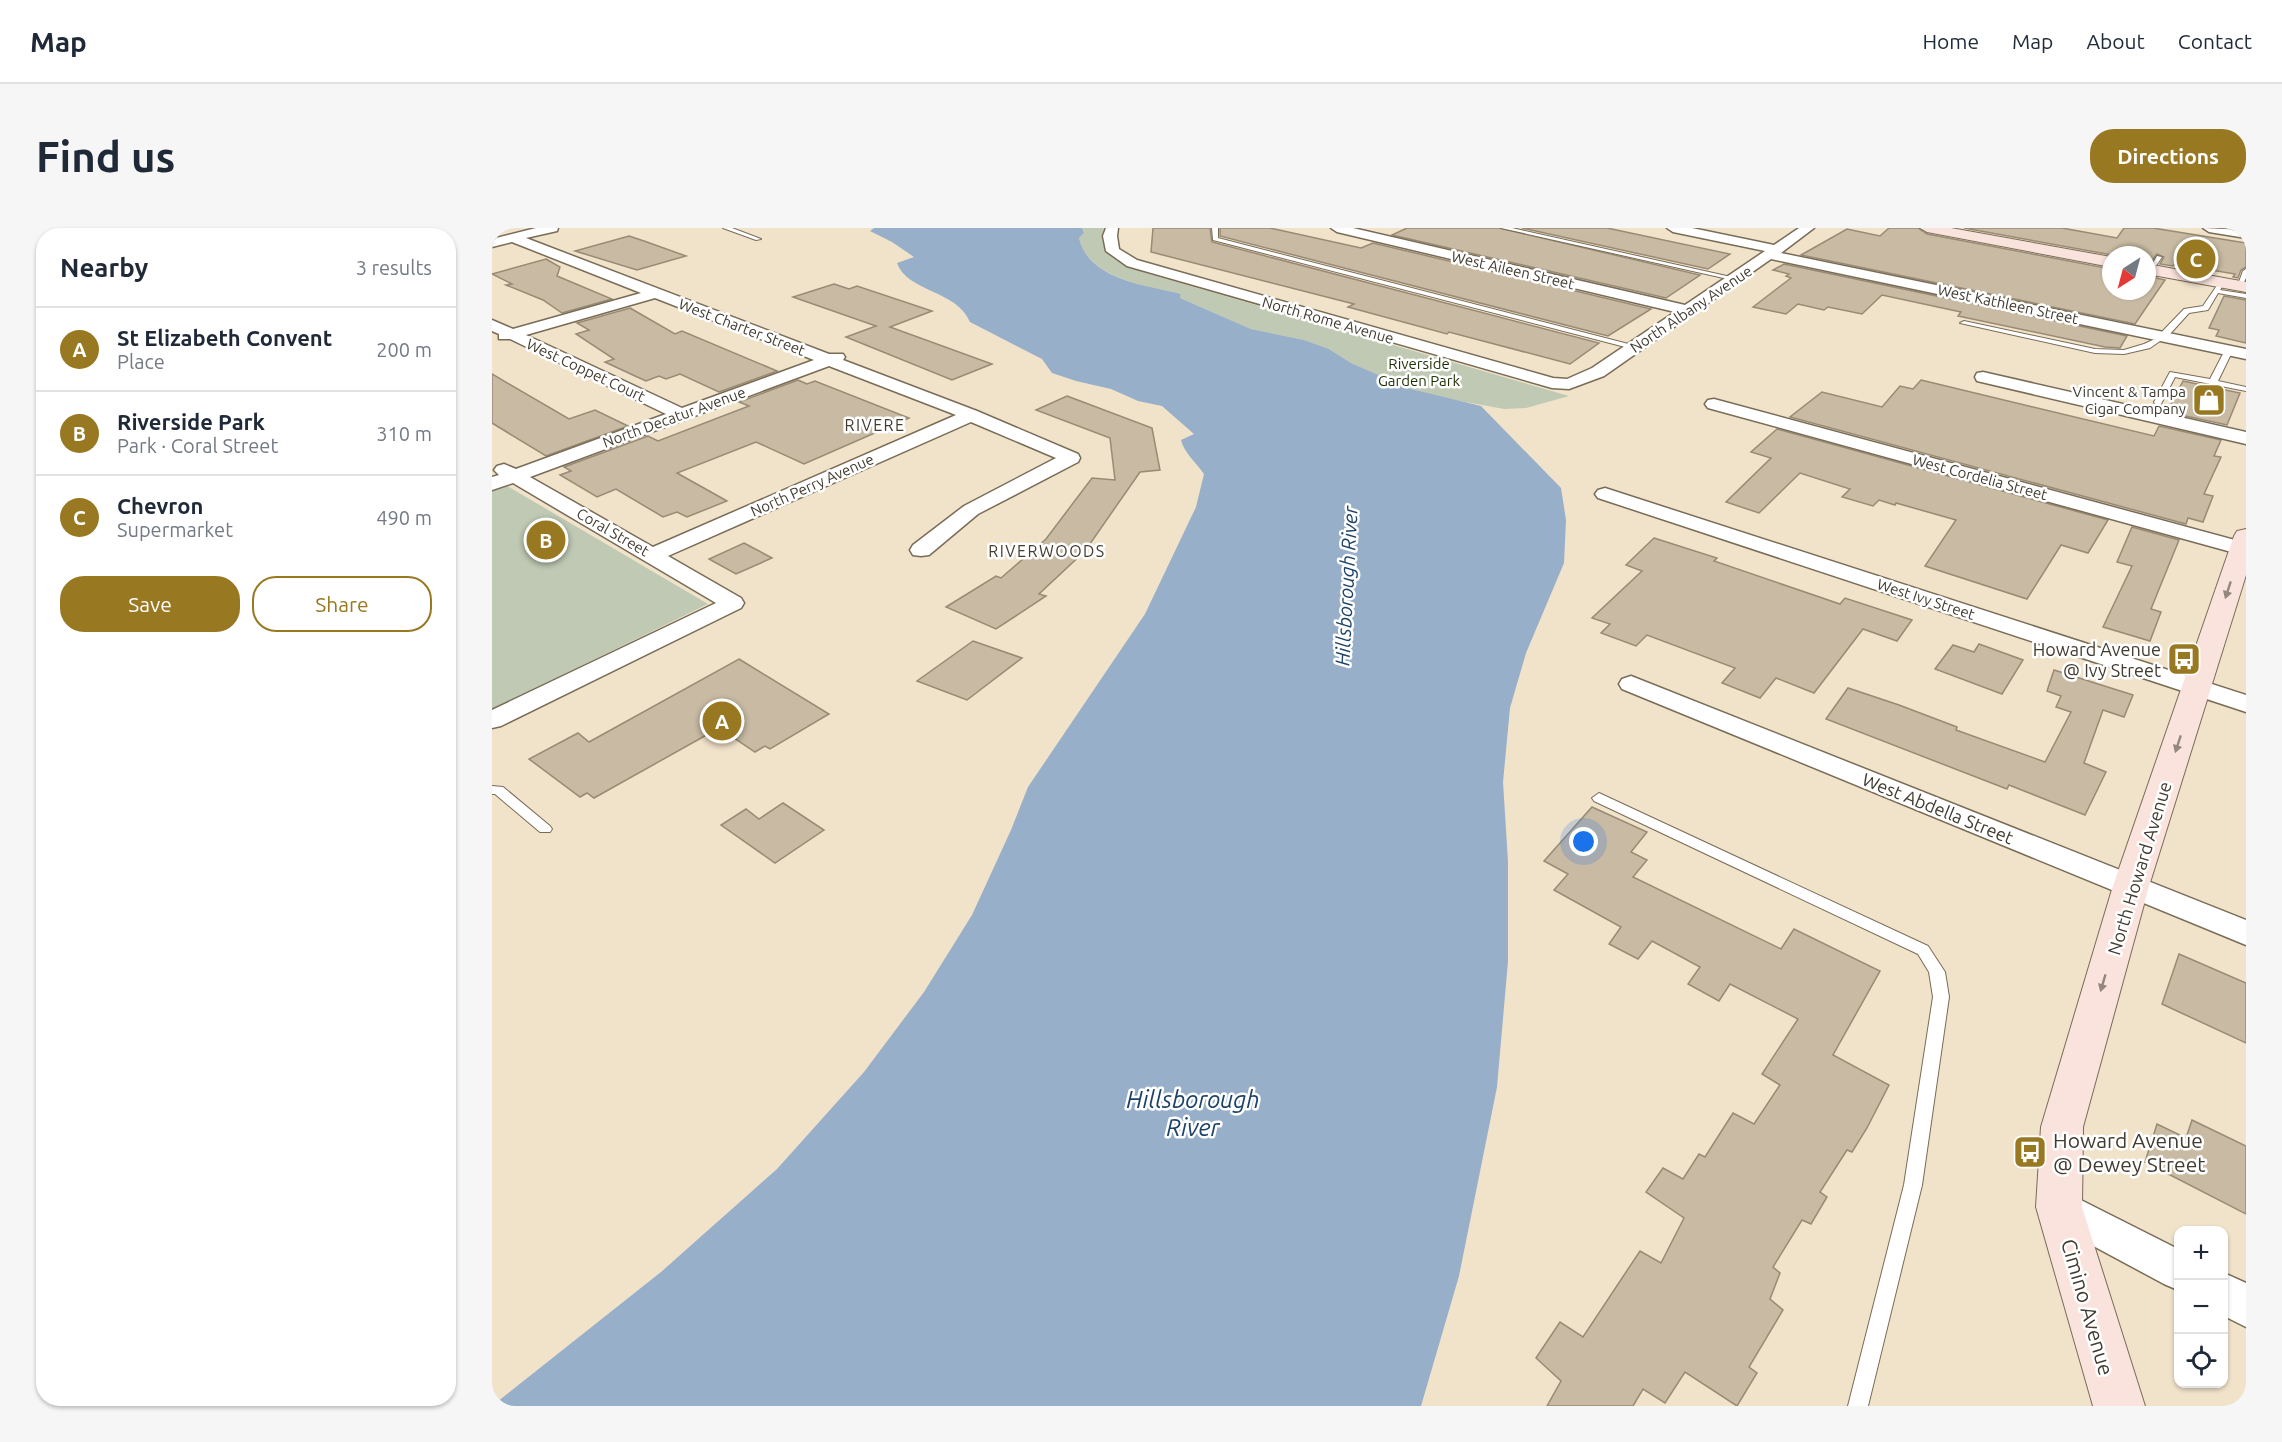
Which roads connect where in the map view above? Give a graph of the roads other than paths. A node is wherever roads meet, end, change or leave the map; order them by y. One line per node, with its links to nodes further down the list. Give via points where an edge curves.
1 (552, 228): 11 (street)
2 (726, 228): 14 (lane)
3 (1112, 228): 36 (street, North Rome Avenue, via 1113,251 1132,263 1552,383)
4 (1215, 228): 29 (lane, via 1215,239)
5 (1337, 228): 23 (street, West Aileen Street)
6 (1504, 228): 19 (lane)
7 (1673, 228): 16 (street, West Kathleen Street)
8 (1808, 228): 16 (street, North Albany Avenue)
9 (1927, 228): 17 (main road)
10 (2210, 228): 12 (street)
11 (534, 230): 13 (street)
12 (2246, 234)
13 (513, 238): 15 (street); 22 (street, West Charter Street)
14 (758, 239)
15 (492, 243)
16 (1774, 253): 19 (street, North Albany Avenue); 27 (street, West Kathleen Street)
17 (2102, 260)
18 (2156, 266): 21 (main road)
19 (1737, 279): 23 (street, North Albany Avenue)
20 (2244, 285): 21 (main road)
21 (2220, 287): 27 (lane, via 2205,308 2187,311)
22 (656, 293): 26 (street); 33 (street, West Charter Street)
23 (1690, 311): 29 (street, North Albany Avenue)
24 (1964, 323): 27 (lane, via 2114,353 2132,352)
25 (492, 325): 26 (street, West Coppet Court)
26 (512, 334): 28 (street); 40 (street, West Coppet Court)
27 (2162, 336): 30 (street, West Kathleen Street)
28 (492, 340)
29 (1636, 347): 36 (street, North Albany Avenue, via 1598,372)
30 (2229, 350): 32 (street, West Kathleen Street); 35 (lane)
31 (857, 353): 33 (street, North Decatur Avenue)
32 (2246, 354)
33 (828, 360): 40 (street, North Decatur Avenue); 41 (street, West Charter Street)
34 (1983, 377): 42 (street)
35 (2213, 382): 37 (lane); 38 (lane, via 2173,374)
36 (1569, 384)
37 (2246, 389)
38 (2158, 402)
39 (1714, 404): 47 (street, West Cordelia Street)
40 (681, 414): 44 (street, North Decatur Avenue)
41 (971, 415): 48 (street, West Charter Street, via 1071,458 971,510); 49 (street, North Perry Avenue)
42 (2246, 438)
43 (492, 463): 44 (street, Coral Street)
44 (514, 476): 45 (street, North Decatur Avenue); 49 (street, Coral Street)
45 (492, 484)
46 (1605, 494): 51 (street, West Ivy Street)
47 (2244, 545): 51 (main road, North Howard Avenue, one-way to 51)
48 (921, 550)
49 (653, 555): 53 (street, Coral Street, via 733,603)
50 (1631, 684): 57 (street, West Abdella Street)
51 (2196, 688): 52 (street, West Ivy Street); 57 (main road, North Howard Avenue, one-way to 57)
52 (2246, 704)
53 (492, 720)
54 (492, 790): 56 (lane, via 498,790)
55 (1599, 798): 63 (lane, via 1923,950 1934,962 1941,997 1913,1185)
56 (545, 829)
57 (2131, 886): 58 (street, West Abdella Street); 59 (main road, North Howard Avenue, one-way to 59, via 2062,1127)
58 (2246, 933)
59 (2059, 1207): 60 (street); 64 (main road, Cimino Avenue)
60 (2174, 1268)
61 (2228, 1297): 62 (street)
62 (2246, 1306)
63 (1858, 1406)
64 (2119, 1406)

